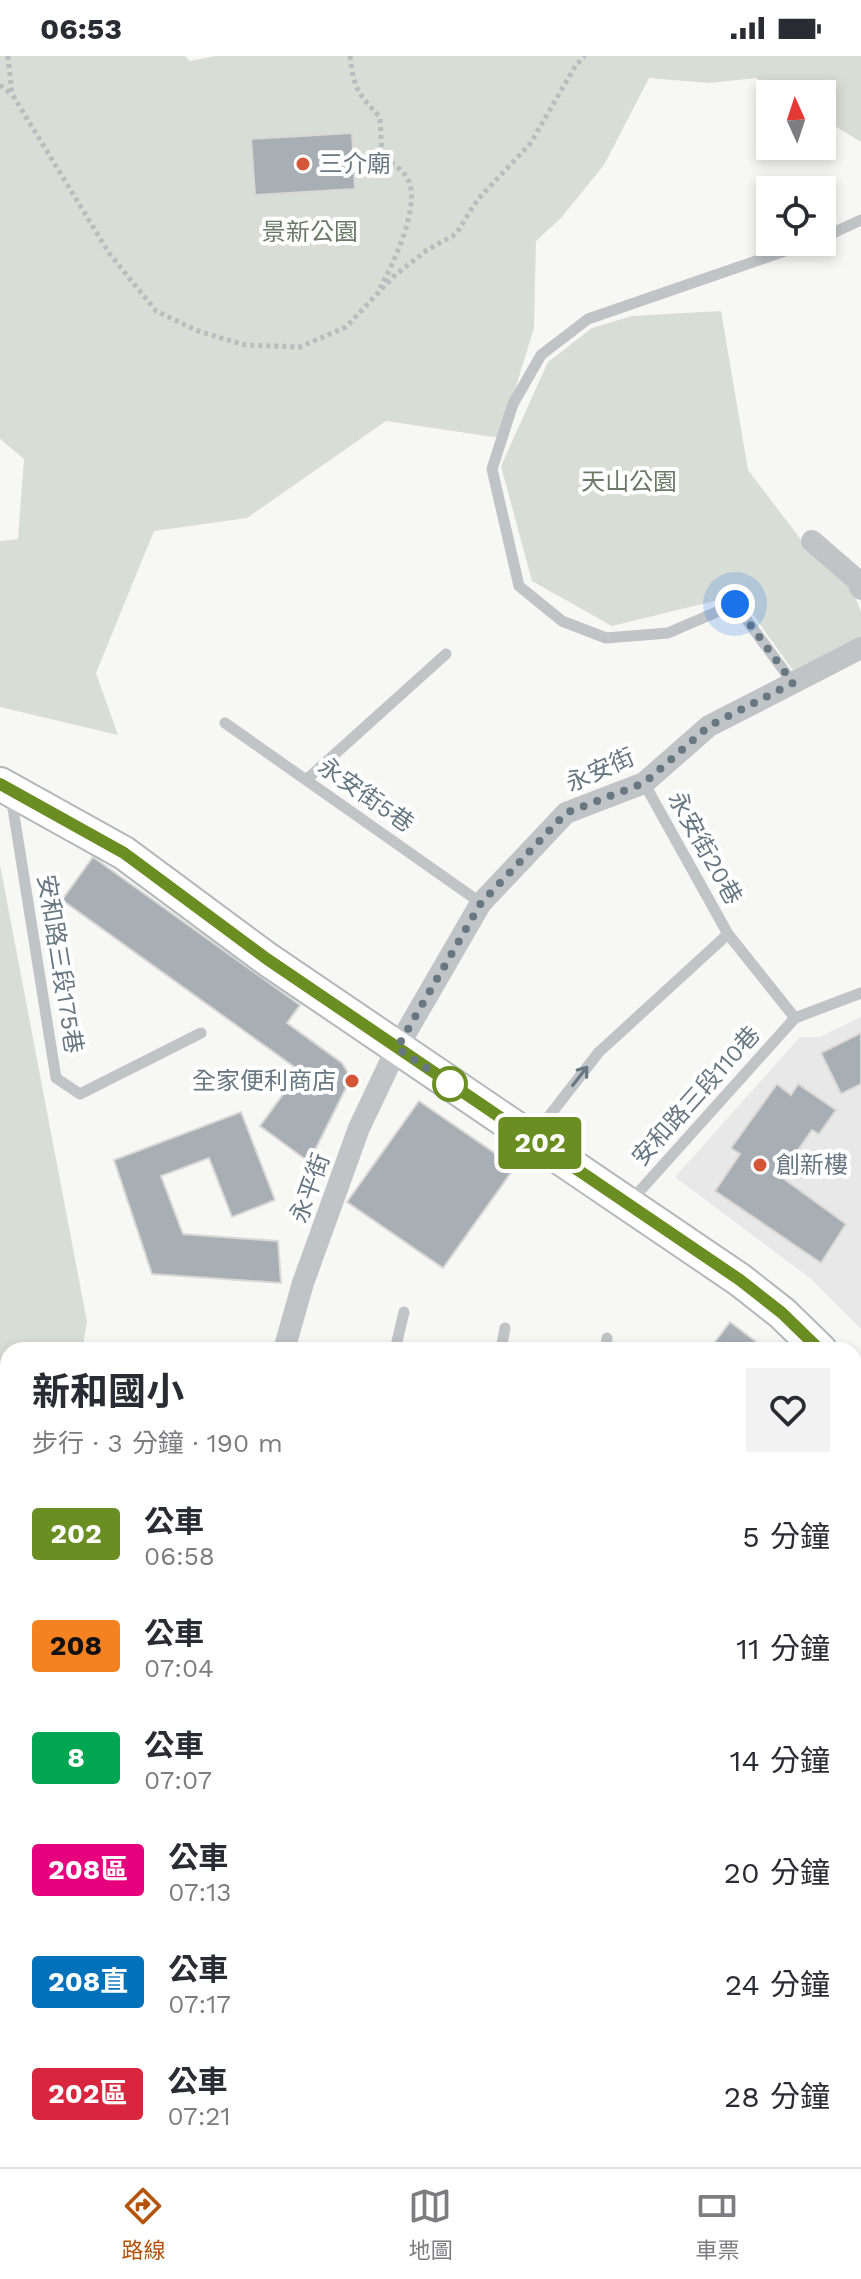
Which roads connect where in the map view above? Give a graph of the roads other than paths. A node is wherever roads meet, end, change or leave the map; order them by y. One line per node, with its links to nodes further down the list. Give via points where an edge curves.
1 (861, 220): 2 (lane)
2 (836, 232)
3 (770, 256): 8 (lane, via 588,319 541,355 513,404 492,469 519,586 562,621 606,638 668,633 735,604)
4 (812, 541): 5 (street)
5 (861, 589)
6 (861, 648): 8 (street, 永安街)
7 (446, 654): 10 (lane)
8 (793, 683): 11 (street, 永安街, via 709,726)
9 (225, 723): 10 (lane, 永安街5巷)
10 (306, 780): 13 (lane, 永安街5巷)
11 (644, 783): 13 (street, 永安街, via 566,813); 14 (lane, 永安街20巷)
12 (5, 786): 17 (lane, 安和路三段175巷, via 56,1078 80,1094); 18 (main road, via 124,853)
13 (481, 903): 18 (street, 永安街)
14 (728, 934): 16 (lane, 永安街20巷); 19 (lane, one-way to 14, via 599,1052)
15 (861, 993): 16 (lane)
16 (795, 1018): 20 (lane, 安和路三段110巷)
17 (201, 1033)
18 (397, 1048): 19 (main road); 23 (street, 永平街, via 359,1128)
19 (532, 1138): 20 (main road)
20 (629, 1204): 26 (main road, via 740,1280)
21 (404, 1312): 24 (lane)
22 (505, 1328): 25 (lane)
23 (286, 1342)
24 (397, 1342)
25 (502, 1342)
26 (812, 1342)

